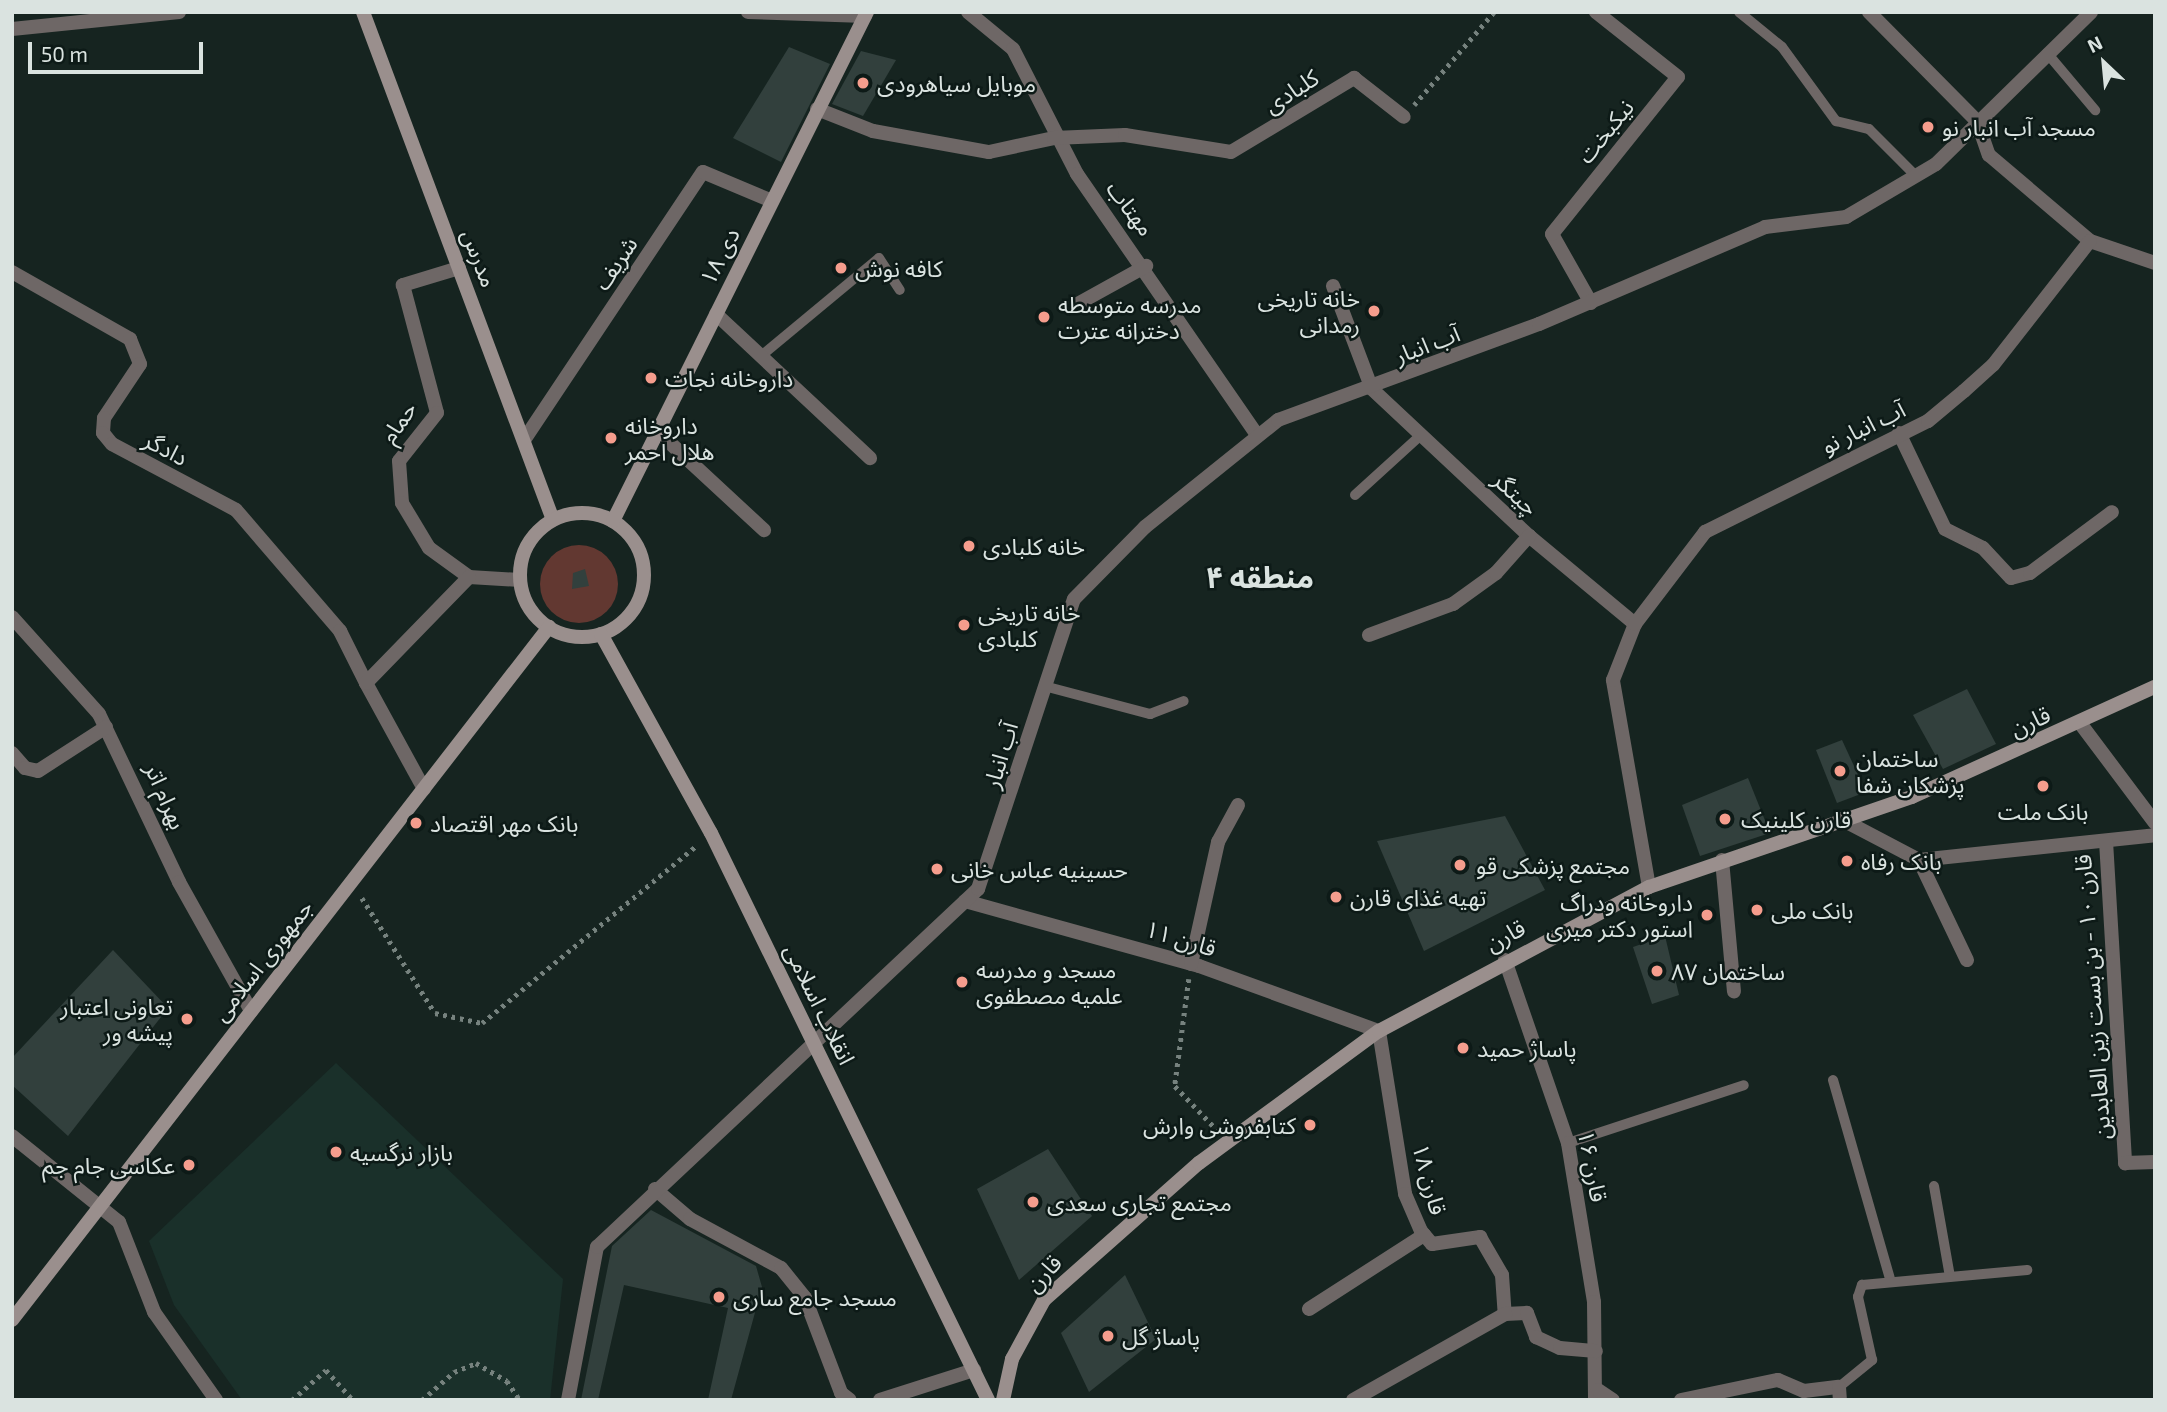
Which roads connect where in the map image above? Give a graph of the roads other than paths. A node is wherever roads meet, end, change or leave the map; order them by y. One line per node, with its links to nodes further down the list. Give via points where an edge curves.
1 (179, 12): 10 (street)
2 (363, 12): 23 (main road, مدرس)
3 (748, 12): 9 (street)
4 (968, 12): 17 (street, مهتاب, via 1013,49)
5 (1596, 12): 27 (street, نیکبخت, via 1678,77 1552,234)
6 (1739, 12): 18 (lane, via 1782,47 1836,121 1869,129)
7 (1869, 12): 16 (street)
8 (2090, 13): 12 (street, آب انبار)
9 (866, 14): 13 (main road, ۱۸ دی)
10 (50, 17): 11 (street)
11 (12, 29)
12 (2047, 53): 14 (lane); 16 (street, آب انبار)
13 (817, 109): 17 (street, via 873,131 989,152); 19 (main road, ۱۸ دی)
14 (2095, 110)
15 (1404, 117): 17 (street, کلبادی, via 1354,78 1231,152 1125,135)
16 (1977, 121): 18 (street, آب انبار); 20 (street, via 1989,155)
17 (1054, 138): 22 (street, مهتاب)
18 (1916, 176): 27 (street, آب انبار, via 1846,217 1765,227)
19 (772, 201): 29 (main road, ۱۸ دی); 36 (street, شریف, via 703,172)
20 (2090, 241): 21 (street); 33 (street, آب انبار نو, via 1993,365 1928,421)
21 (2155, 263)
22 (1146, 266): 28 (street); 35 (street, مهتاب)
23 (459, 268): 36 (main road, مدرس); 44 (street, حمام, via 402,285 437,413 399,461 402,503 429,548)
24 (12, 272): 51 (street, دادگر, via 130,338 140,364 104,418 103,433 112,444 236,510 340,632)
25 (1333, 286): 31 (street)
26 (900, 290): 30 (lane, via 879,258)
27 (1591, 303): 31 (street, آب انبار)
28 (1072, 307)
29 (716, 314): 30 (street); 32 (main road, ۱۸ دی)
30 (761, 356): 37 (street)
31 (1373, 389): 34 (street, چیتگر); 35 (street, آب انبار, via 1279,420)
32 (657, 431): 41 (main road, ۱۸ دی); 42 (street)
33 (1899, 433): 39 (street, via 1945,529 1983,548 2011,578 2029,573); 47 (street, آب انبار نو, via 1705,532)
34 (1421, 435): 38 (lane); 43 (street, چیتگر)
35 (1258, 436): 52 (street, آب انبار, via 1146,527 1074,599)
36 (524, 440): 40 (main road, مدرس)
37 (870, 458)
38 (1355, 495)
39 (2112, 512)
40 (553, 520): 41 (main road, via 583,514); 45 (main road, via 527,545)
41 (613, 521): 49 (main road, via 640,553 644,582 625,620)
42 (764, 530)
43 (1529, 536): 47 (street, چیتگر); 50 (street, via 1496,573 1453,604)
44 (469, 577): 45 (street); 51 (street)
45 (520, 580): 48 (main road, via 534,615)
46 (12, 617): 56 (street, بهرام اتر)
47 (1636, 624): 66 (street, آب انبار نو, via 1613,680)
48 (548, 627): 49 (main road, via 574,636); 58 (main road, جمهوری اسلامی)
49 (600, 634): 74 (main road, انقلاب اسلامی, via 711,833)
50 (1369, 635)
51 (366, 683): 58 (street)
52 (1044, 686): 54 (lane, via 1150,714); 67 (street, آب انبار, via 978,889)
53 (2155, 687): 55 (main road, قارن)
54 (1184, 701)
55 (2080, 723): 60 (main road, قارن, via 1912,797); 61 (street)
56 (106, 727): 57 (street, via 38,771 25,768); 72 (street, بهرام اتر, via 179,882)
57 (12, 753)
58 (424, 789): 72 (main road, جمهوری اسلامی)
59 (1238, 805): 70 (street, via 1217,842)
60 (1841, 820): 64 (main road, قارن); 65 (street)
61 (2155, 823)
62 (2155, 835): 63 (street)
63 (2106, 841): 65 (street); 79 (street, قارن ۱۰ - بن بست زین العابدین, via 2125,1163)
64 (1722, 860): 66 (main road, قارن); 71 (street)
65 (1919, 860): 69 (street)
66 (1648, 887): 68 (main road, قارن)
67 (965, 901): 70 (street, قارن ۱۱); 74 (street, آب انبار)
68 (1505, 960): 73 (main road, قارن); 77 (street, قارن ۱۶)
69 (1967, 960)
70 (1191, 964): 73 (street, قارن ۱۱)
71 (1734, 991)
72 (251, 1011): 82 (main road, جمهوری اسلامی)
73 (1379, 1031): 83 (street, قارن ۱۸, via 1405,1194); 99 (main road, قارن, via 1228,1141 1044,1300 1012,1359)
74 (814, 1044): 81 (street, آب انبار); 91 (main road, انقلاب اسلامی)
75 (1833, 1080): 86 (lane)
76 (1744, 1085): 77 (lane)
77 (1568, 1143): 90 (street, قارن ۱۶)
78 (15, 1144): 82 (street)
79 (2155, 1162)
80 (1934, 1186): 85 (lane)
81 (655, 1189): 95 (street, آب انبار, via 597,1247); 96 (street, via 690,1219 780,1268 805,1298 841,1393)
82 (99, 1208): 89 (main road, جمهوری اسلامی); 94 (street, via 130,1238 155,1311)
83 (1424, 1235): 87 (street); 88 (street, قارن ۱۸, via 1432,1244 1480,1237 1502,1275)
84 (2027, 1270): 85 (lane)
85 (1950, 1277): 86 (lane)
86 (1891, 1282): 92 (lane, via 1862,1285 1858,1297 1872,1360)
87 (1309, 1309)
88 (1505, 1314): 90 (street, via 1527,1313 1536,1336 1560,1348); 100 (street)
89 (12, 1320)
90 (1596, 1351): 93 (street, قارن ۱۶)
91 (974, 1370): 97 (street); 98 (main road, انقلاب اسلامی)
92 (1839, 1393): 102 (street, via 1804,1391 1778,1380)
93 (1596, 1395): 101 (street)
94 (216, 1400)
95 (568, 1400)
96 (850, 1400)
97 (880, 1400)
98 (988, 1400)
99 (1003, 1400)
100 (1353, 1400)
101 (1613, 1400)
102 (1681, 1400)

